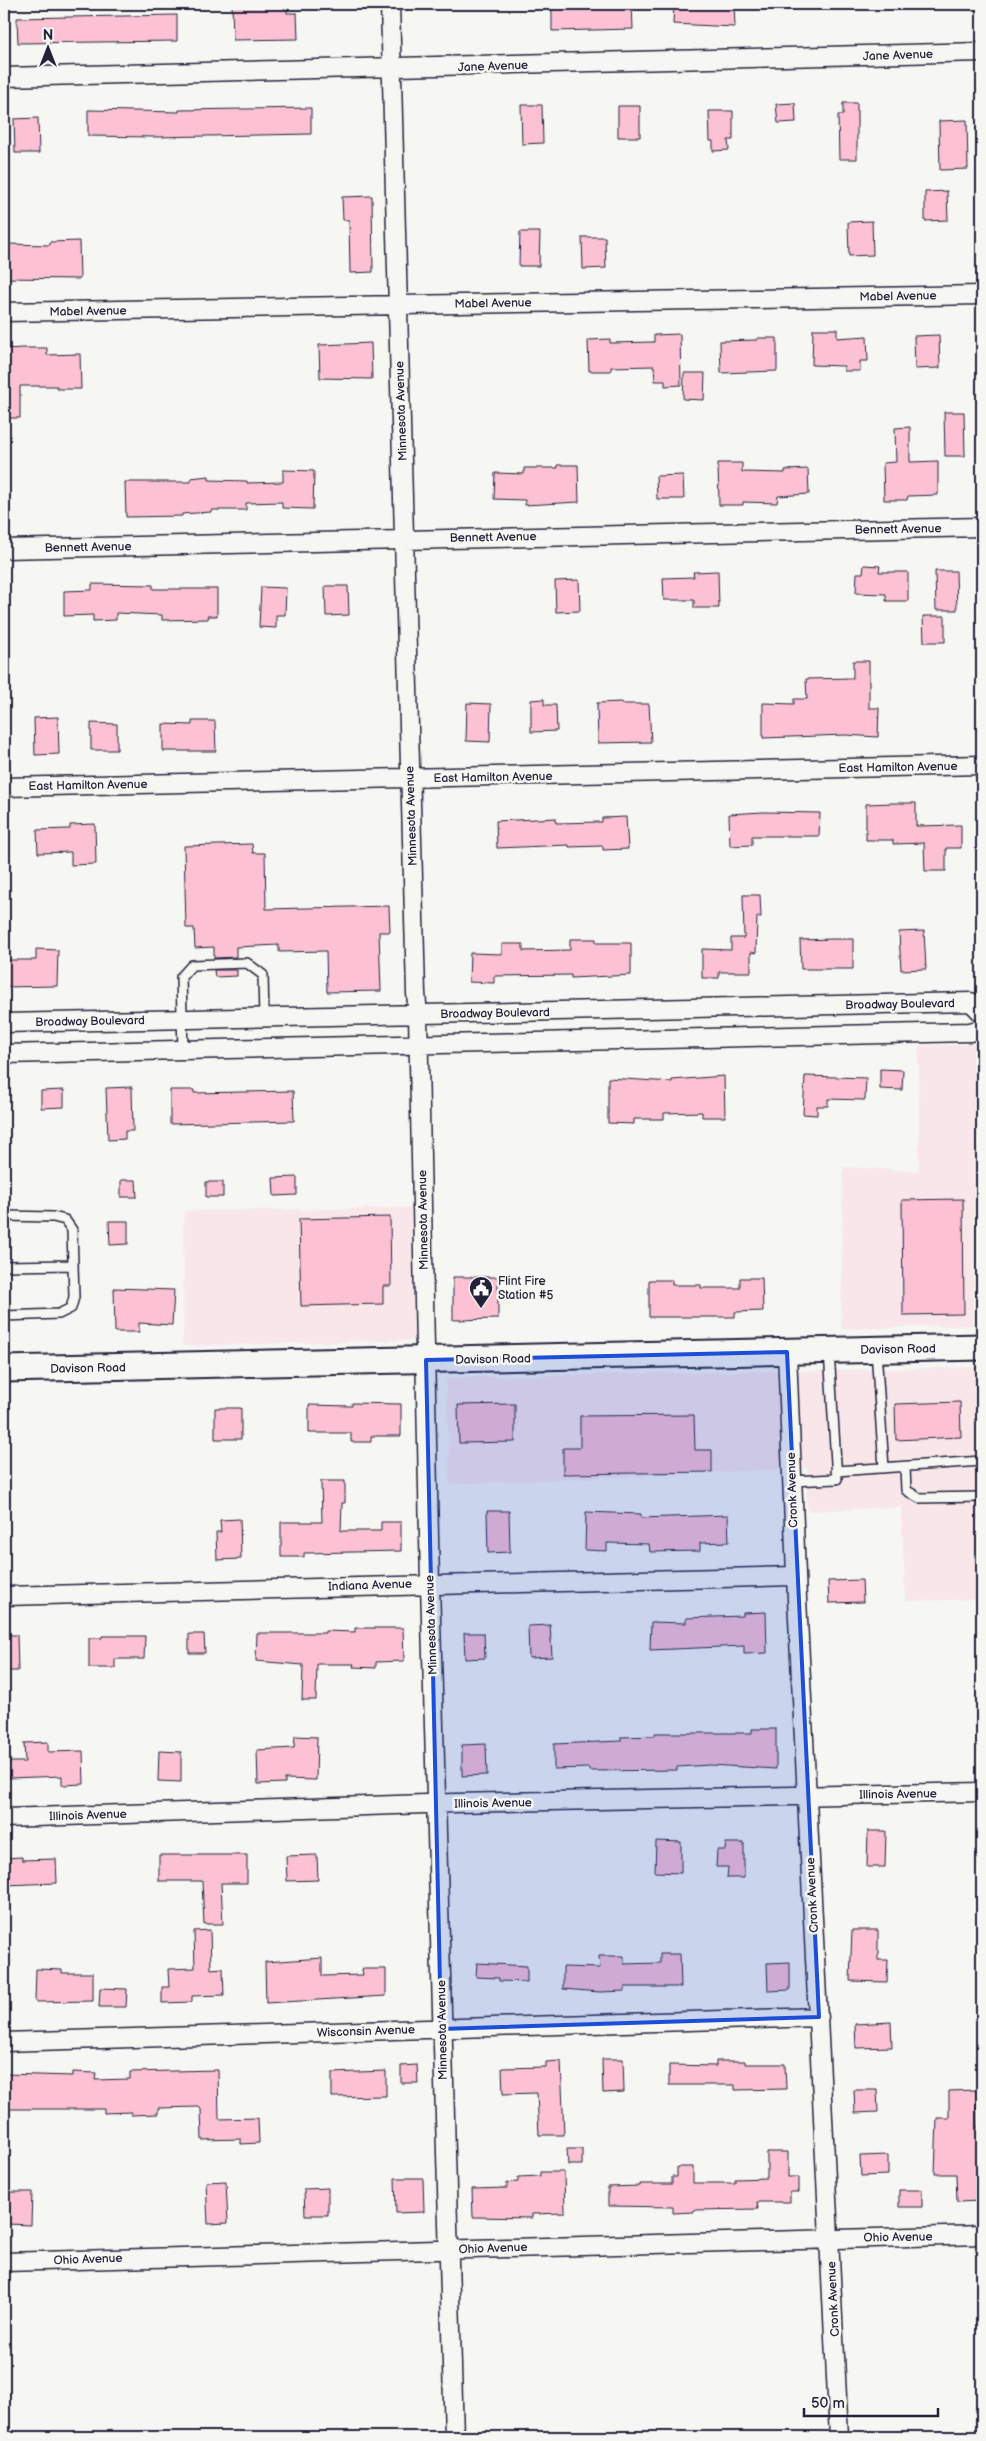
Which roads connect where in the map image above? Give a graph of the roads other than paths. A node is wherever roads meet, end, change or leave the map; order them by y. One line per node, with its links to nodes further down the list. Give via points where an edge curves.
1 (390, 4): 3 (street, Minnesota Avenue)
2 (982, 52): 3 (street, Jane Avenue)
3 (392, 68): 4 (street, Jane Avenue); 6 (street, Minnesota Avenue)
4 (4, 77)
5 (982, 295): 6 (street, Mabel Avenue)
6 (398, 305): 7 (street, Mabel Avenue); 9 (street, Minnesota Avenue)
7 (4, 312)
8 (982, 528): 9 (street, Bennett Avenue)
9 (405, 539): 10 (street, Bennett Avenue); 12 (street, Minnesota Avenue)
10 (4, 549)
11 (982, 765): 12 (street, East Hamilton Avenue)
12 (410, 779): 13 (street, East Hamilton Avenue); 15 (street, Minnesota Avenue)
13 (4, 787)
14 (982, 1013): 15 (street, Broadway Boulevard, via 971,1002)
15 (418, 1014): 16 (street, Broadway Boulevard); 20 (street, Minnesota Avenue)
16 (264, 1018): 17 (street, Broadway Boulevard); 17 (lane, via 263,975 247,963 192,965 181,977)
17 (182, 1020): 18 (street, Broadway Boulevard); 21 (lane)
18 (4, 1023)
19 (982, 1029): 20 (street, via 970,1032)
20 (419, 1046): 21 (street); 31 (street, Minnesota Avenue)
21 (183, 1051): 22 (street)
22 (4, 1054)
23 (4, 1216): 24 (lane, via 65,1220 72,1230)
24 (73, 1265): 25 (lane); 26 (lane, via 71,1308 59,1314)
25 (4, 1266)
26 (4, 1316)
27 (982, 1347): 28 (main road, Davison Road)
28 (876, 1350): 29 (main road, Davison Road); 35 (lane)
29 (829, 1351): 30 (main road, Davison Road); 36 (lane)
30 (787, 1352): 31 (main road, Davison Road); 37 (street, Cronk Avenue)
31 (426, 1360): 32 (main road, Davison Road); 40 (street, Minnesota Avenue)
32 (4, 1370)
33 (982, 1461): 34 (lane)
34 (905, 1467): 35 (lane); 38 (lane, via 906,1490 919,1498)
35 (884, 1468): 36 (lane)
36 (836, 1471): 37 (lane, via 837,1480)
37 (791, 1481): 39 (street, Cronk Avenue)
38 (982, 1497)
39 (796, 1576): 40 (street, Indiana Avenue); 43 (street, Cronk Avenue)
40 (430, 1584): 41 (street, Indiana Avenue); 44 (street, Minnesota Avenue)
41 (4, 1596)
42 (982, 1792): 43 (street, Illinois Avenue)
43 (807, 1796): 44 (street, Illinois Avenue); 46 (street, Cronk Avenue)
44 (437, 1804): 45 (street, Illinois Avenue); 47 (street, Minnesota Avenue)
45 (4, 1818)
46 (819, 2017): 47 (street, Wisconsin Avenue); 50 (street, Cronk Avenue)
47 (441, 2029): 48 (street, Wisconsin Avenue); 51 (street, Minnesota Avenue)
48 (4, 2042)
49 (982, 2235): 50 (street, Ohio Avenue)
50 (830, 2239): 51 (street, Ohio Avenue); 54 (street, Cronk Avenue)
51 (448, 2250): 52 (street, Ohio Avenue); 53 (street, Minnesota Avenue)
52 (4, 2262)
53 (454, 2437)
54 (839, 2437)

